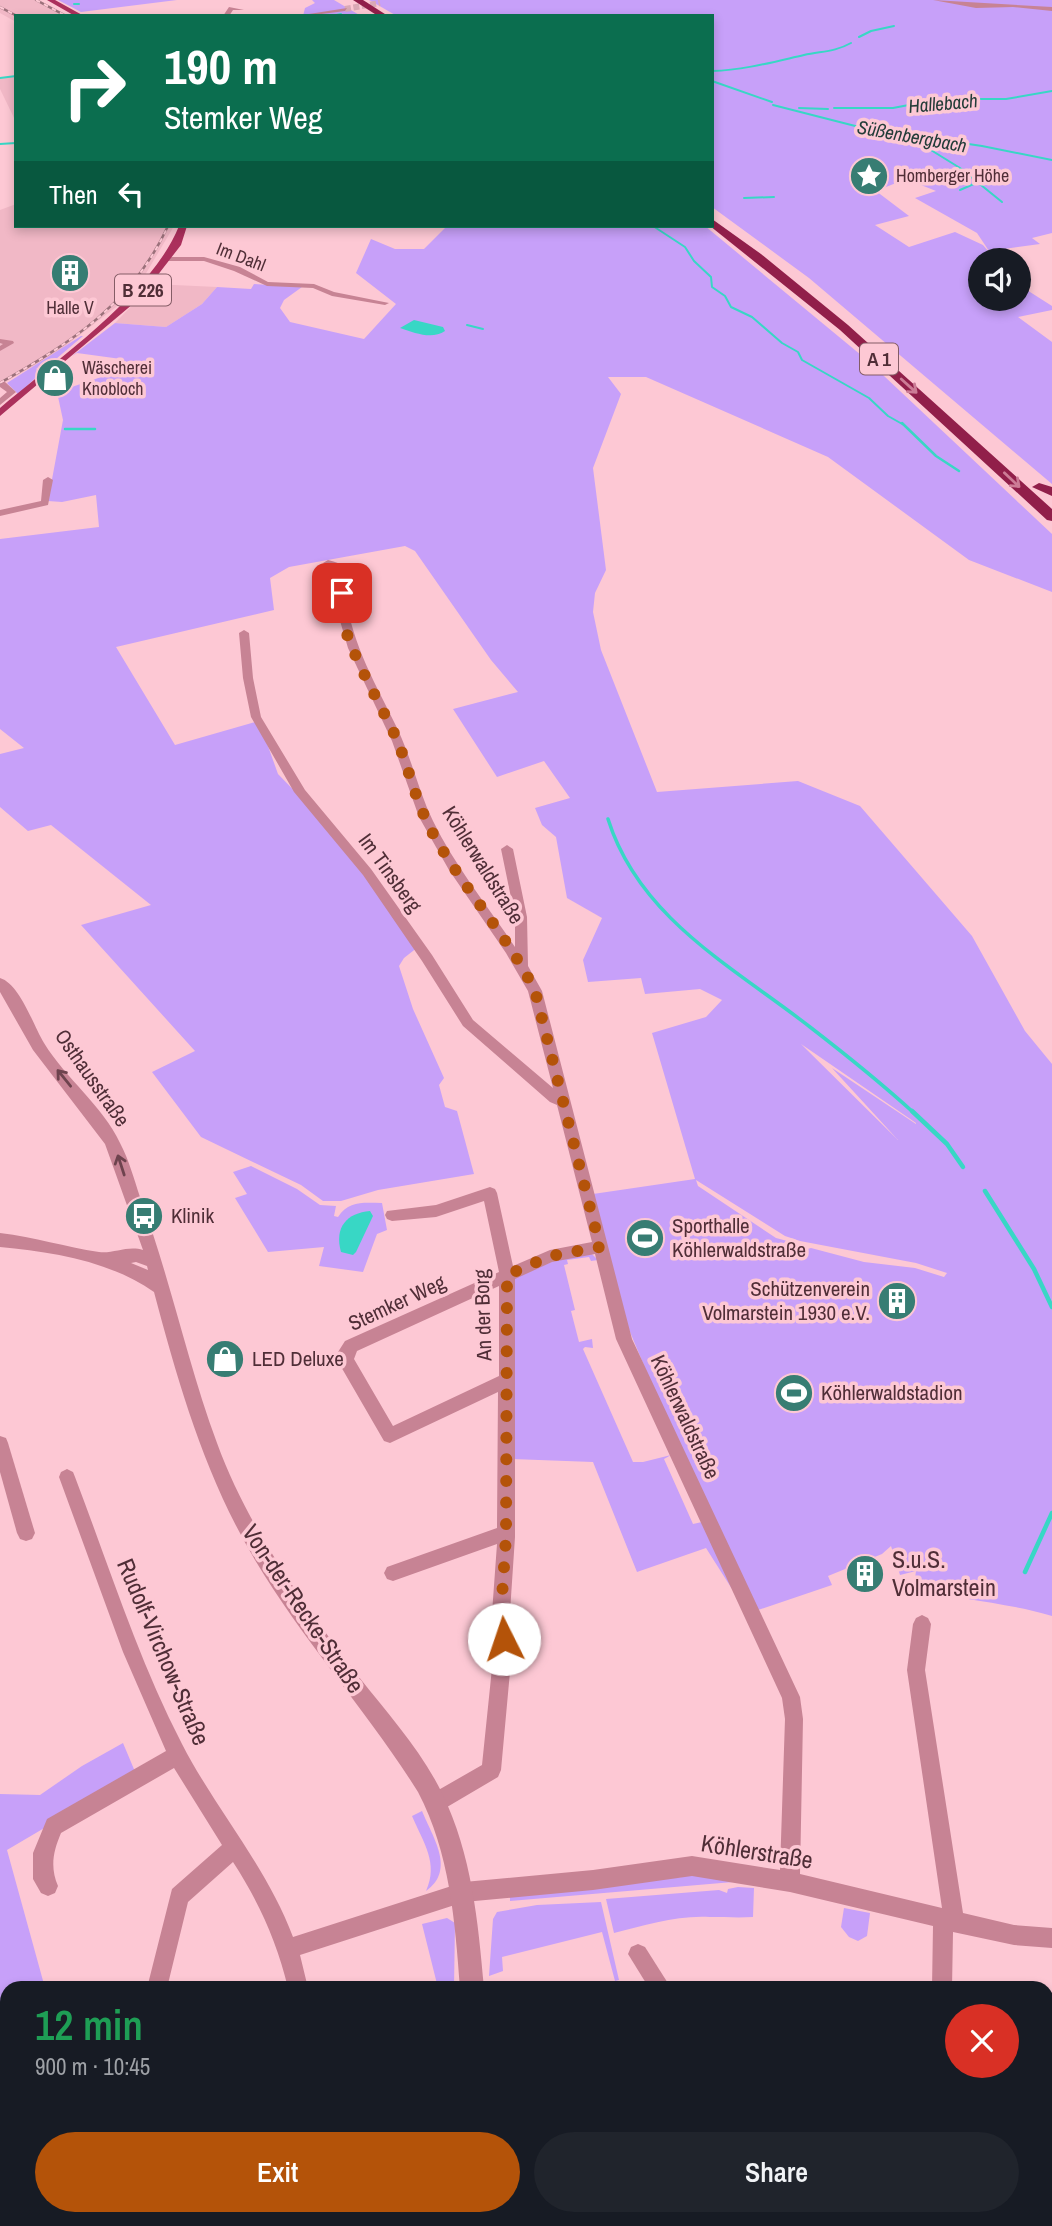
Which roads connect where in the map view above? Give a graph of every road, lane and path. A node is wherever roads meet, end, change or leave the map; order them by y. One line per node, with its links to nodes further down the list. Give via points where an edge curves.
1 (50, 0): 8 (main road)
2 (357, 0): 12 (highway)
3 (936, 0): 4 (street)
4 (963, 2): 6 (street)
5 (345, 4): 10 (street); 11 (highway)
6 (1052, 9)
7 (241, 10): 9 (street, via 231,8)
8 (77, 14)
9 (227, 14)
10 (315, 14)
11 (368, 14)
12 (381, 14)
13 (714, 213): 17 (highway, A 1)
14 (714, 223): 17 (highway, A 1)
15 (182, 228): 16 (main road, B 226)
16 (166, 259): 18 (street, Im Dahl, via 204,259 267,284 314,286); 22 (main road, B 226, via 137,296)
17 (788, 273): 24 (highway, A 1, via 847,314); 27 (highway, A 1, one-way to 27)
18 (385, 303)
19 (0, 341): 20 (street, via 10,343)
20 (0, 349)
21 (2, 384): 22 (street, via 12,392)
22 (1, 408)
23 (48, 480): 26 (street, via 45,503)
24 (1046, 489): 25 (highway, A 1)
25 (1052, 499)
26 (0, 513)
27 (1052, 517)
28 (328, 563): 31 (street, Köhlerwaldstraße, via 342,566 349,577 341,596 347,632 396,736 431,830)
29 (244, 633): 33 (street, Im Tinsberg, via 256,717 300,792 368,872 468,1023)
30 (507, 849): 31 (street, Köhlerwaldstraße, via 521,918)
31 (522, 965): 33 (street, Köhlerwaldstraße, via 535,991)
32 (0, 983): 37 (street, Osthausstraße, one-way to 32, via 118,1154 39,1046)
33 (563, 1102): 36 (street, Köhlerwaldstraße)
34 (392, 1215): 40 (street, An der Borg, via 436,1211 490,1193)
35 (0, 1240): 38 (street)
36 (600, 1247): 40 (street, Stemker Weg, via 550,1256); 52 (street, Köhlerwaldstraße, via 624,1339 791,1696)
37 (149, 1254): 38 (street); 39 (street); 41 (street, Osthausstraße)
38 (98, 1260): 39 (street)
39 (130, 1269): 41 (street)
40 (507, 1275): 42 (street, An der Borg); 42 (street, Stemker Weg, via 351,1346 345,1356 390,1436)
41 (161, 1287): 50 (street, Von-der-Recke-Straße, via 219,1471 252,1541 413,1765)
42 (507, 1380): 46 (street, An der Borg)
43 (0, 1443): 45 (street)
44 (67, 1477): 49 (street, Rudolf-Virchow-Straße, via 149,1693)
45 (26, 1533)
46 (506, 1537): 47 (street, via 494,1536); 50 (street, An der Borg, via 500,1627 504,1639 491,1770)
47 (393, 1573)
48 (922, 1624): 55 (street, via 916,1670)
49 (178, 1755): 51 (street, Rudolf-Virchow-Straße); 53 (street, via 54,1826 43,1853 43,1879)
50 (435, 1803): 54 (street, Von-der-Recke-Straße)
51 (234, 1848): 57 (street, Rudolf-Virchow-Straße, via 272,1905); 59 (street, via 179,1896)
52 (790, 1882): 54 (street, Köhlerstraße, via 692,1866); 55 (street, Köhlerstraße)
53 (48, 1886)
54 (464, 1892): 57 (street, Köhlerstraße); 61 (street, Von-der-Recke-Straße)
55 (949, 1921): 56 (street, Köhlerstraße); 63 (street)
56 (1052, 1938)
57 (290, 1948): 60 (street, Rudolf-Virchow-Straße)
58 (638, 1954): 62 (street)
59 (159, 1981)
60 (297, 1981)
61 (471, 1981)
62 (657, 1981)
63 (943, 1981)

